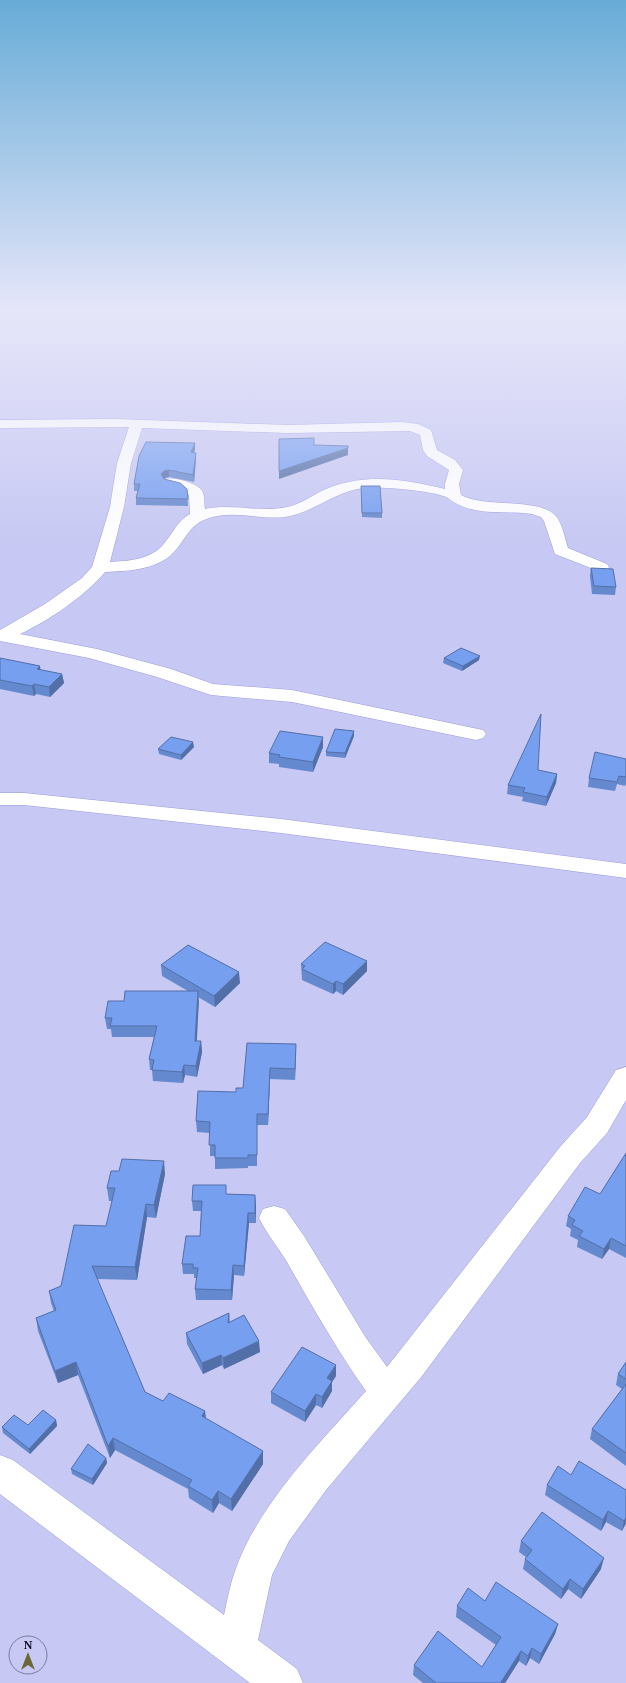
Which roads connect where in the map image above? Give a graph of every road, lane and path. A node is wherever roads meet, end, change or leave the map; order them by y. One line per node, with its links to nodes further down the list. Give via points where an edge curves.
1 (0, 424): 2 (street)
2 (137, 424): 4 (street, via 274,429 413,427 426,433 433,453 454,466 456,470 452,484); 7 (street, via 124,463 117,507)
3 (170, 482): 5 (street, via 186,486 196,493)
4 (453, 495): 5 (street, via 413,486 371,483 336,490 287,512 223,510); 6 (street, via 466,503 546,514 551,520 561,551)
5 (198, 516): 7 (street, via 189,521 166,551 157,557)
6 (601, 566)
7 (100, 568): 8 (street, via 88,582 51,608 18,628)
8 (0, 635): 9 (street, via 91,653 211,689 292,696)
9 (476, 734)
10 (0, 799): 11 (street, via 24,799 281,826)
11 (626, 871)
12 (626, 1077): 14 (street, via 597,1125 570,1155 488,1266)
13 (274, 1218): 14 (street, via 293,1245 354,1348)
14 (387, 1393): 16 (street, via 313,1478 276,1528 254,1571)
15 (0, 1472): 16 (street)
16 (237, 1649): 17 (street)
17 (283, 1683)

